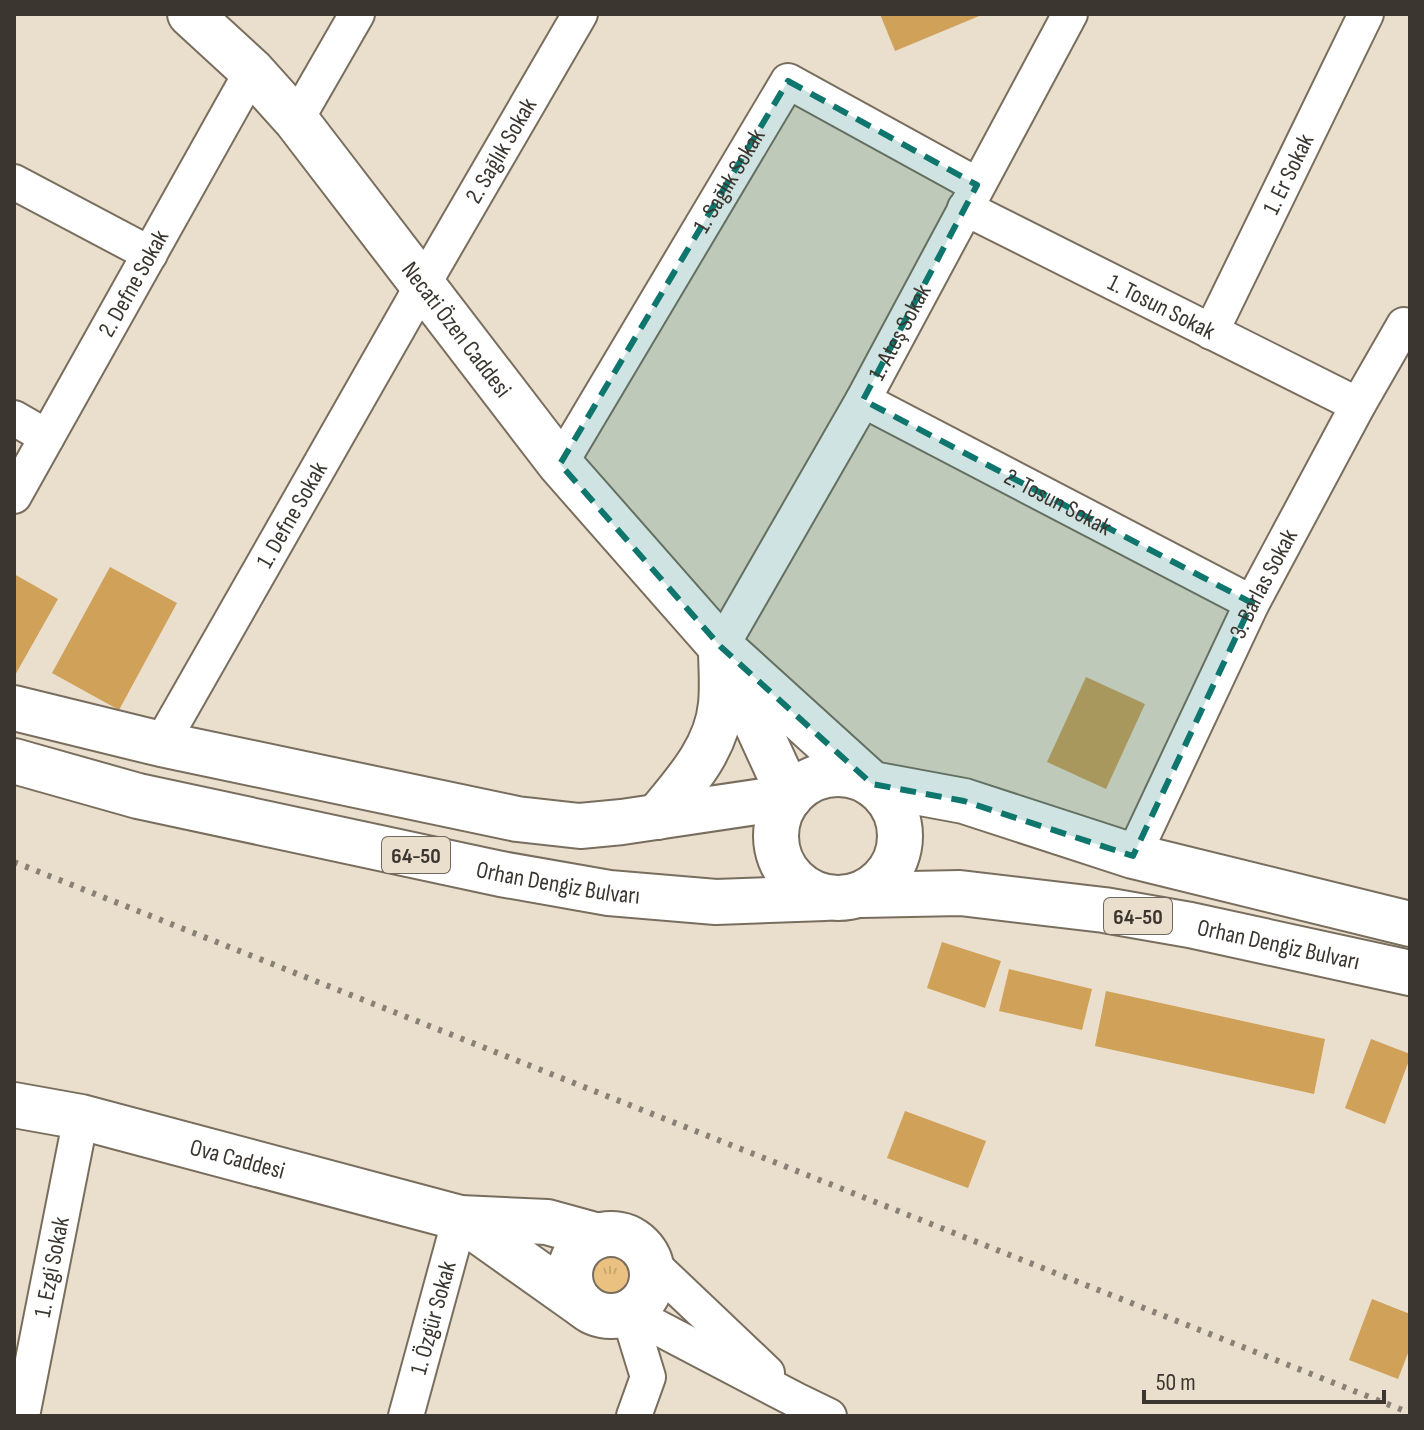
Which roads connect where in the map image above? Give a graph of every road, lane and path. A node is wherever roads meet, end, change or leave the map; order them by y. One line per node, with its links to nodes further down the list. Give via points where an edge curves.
1 (190, 14): 6 (main road, Necati Özen Caddesi)
2 (357, 14): 7 (street)
3 (580, 14): 11 (street, 2. Sağlık Sokak)
4 (1070, 14): 9 (street, 1. Ateş Sokak)
5 (1366, 14): 13 (street, 1. Er Sokak)
6 (252, 71): 7 (main road, Necati Özen Caddesi); 10 (street, 2. Defne Sokak)
7 (296, 120): 11 (main road, Necati Özen Caddesi)
8 (14, 182): 10 (street)
9 (971, 197): 13 (street, 1. Tosun Sokak); 14 (street, 1. Ateş Sokak); 18 (street, 1. Sağlık Sokak, via 788,81)
10 (150, 254): 17 (street, 2. Defne Sokak)
11 (422, 286): 18 (main road, Necati Özen Caddesi); 23 (street, 1. Defne Sokak)
12 (1410, 327): 15 (street, 3. Barlas Sokak, via 1404,325)
13 (1211, 332): 15 (street, 1. Tosun Sokak)
14 (863, 400): 20 (street, 2. Tosun Sokak); 21 (street, 1. Ateş Sokak)
15 (1358, 405): 20 (street, 3. Barlas Sokak)
16 (14, 418): 17 (street)
17 (47, 437): 19 (street, 2. Defne Sokak)
18 (560, 464): 21 (main road, Necati Özen Caddesi)
19 (14, 496)
20 (1252, 603): 28 (street, 3. Barlas Sokak)
21 (721, 647): 25 (main road); 26 (main road); 27 (main road, via 721,705 714,734 703,759)
22 (14, 708): 23 (main road, Orhan Dengiz Bulvarı / 64-50)
23 (161, 744): 27 (main road, Orhan Dengiz Bulvarı / 64-50, via 517,819 580,826)
24 (14, 761): 29 (main road, Orhan Dengiz Bulvarı / 64-50, via 138,796 609,893 716,902)
25 (872, 784): 26 (main road, Orhan Dengiz Bulvarı / 64-50, via 838,774 804,784); 28 (main road, Orhan Dengiz Bulvarı / 64-50, via 964,801); 29 (main road, via 897,814 898,853 891,871 877,885)
26 (790, 797): 27 (main road, Orhan Dengiz Bulvarı / 64-50); 29 (main road, via 778,825 779,857 805,890)
27 (657, 817)
28 (1133, 856): 30 (main road, Orhan Dengiz Bulvarı / 64-50)
29 (843, 896): 31 (main road, Orhan Dengiz Bulvarı / 64-50, via 960,893 1104,910)
30 (1410, 924)
31 (1410, 973)
32 (14, 1105): 33 (main road, Ova Caddesi)
33 (81, 1117): 34 (main road, Ova Caddesi); 40 (street, 1. Ezgi Sokak)
34 (460, 1218): 35 (main road, via 547,1222); 37 (main road); 41 (street, 1. Özgür Sokak)
35 (598, 1236): 36 (main road, via 626,1236); 37 (main road, via 587,1241 572,1261 571,1286)
36 (649, 1261): 38 (main road, via 649,1290); 39 (street)
37 (584, 1306): 38 (main road, via 610,1316)
38 (628, 1312): 39 (street); 42 (street, via 648,1377)
39 (796, 1400): 43 (street)
40 (22, 1416)
41 (406, 1416)
42 (634, 1416)
43 (829, 1416)

